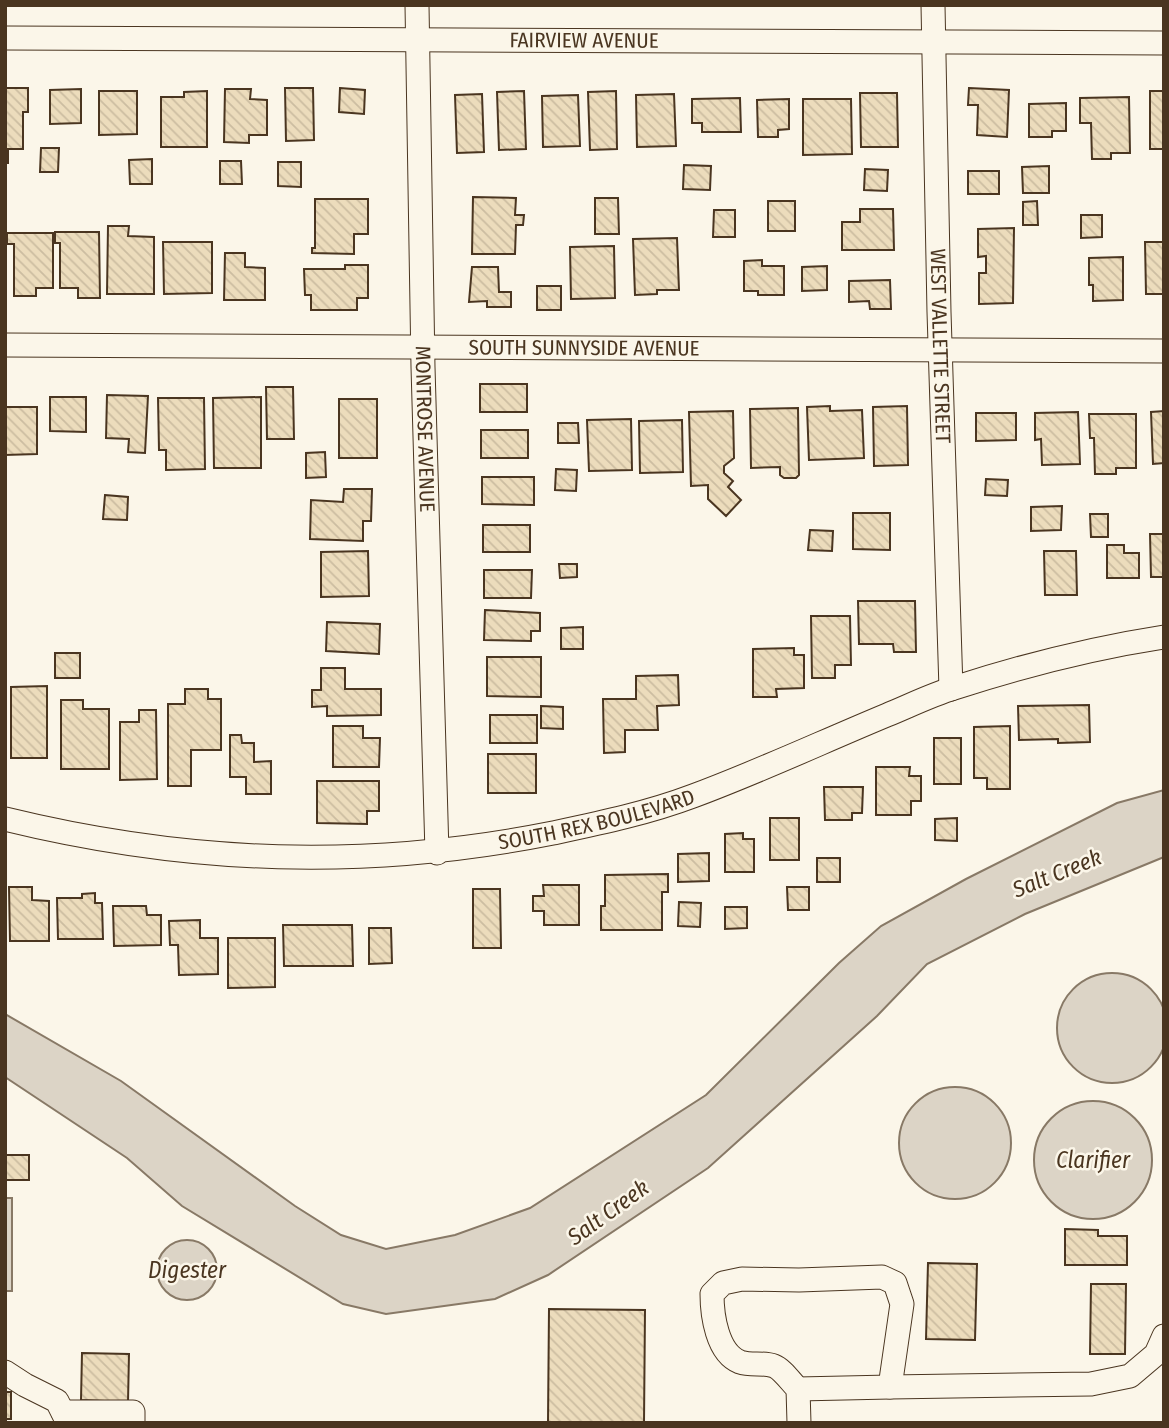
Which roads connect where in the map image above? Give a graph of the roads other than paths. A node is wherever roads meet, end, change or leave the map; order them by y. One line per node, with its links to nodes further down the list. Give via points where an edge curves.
1 (417, 5): 4 (street, MONTROSE AVENUE)
2 (933, 5): 5 (street, WEST VALLETTE STREET)
3 (5, 38): 4 (street, FAIRVIEW AVENUE)
4 (418, 39): 5 (street, FAIRVIEW AVENUE); 8 (street, MONTROSE AVENUE)
5 (933, 42): 6 (street, FAIRVIEW AVENUE); 9 (street, WEST VALLETTE STREET)
6 (1164, 43)
7 (5, 345): 8 (street, SOUTH SUNNYSIDE AVENUE)
8 (424, 346): 9 (street, SOUTH SUNNYSIDE AVENUE); 14 (street, MONTROSE AVENUE)
9 (941, 350): 10 (street, SOUTH SUNNYSIDE AVENUE); 12 (street, WEST VALLETTE STREET)
10 (1164, 351)
11 (1164, 637): 12 (street, SOUTH REX BOULEVARD)
12 (951, 688): 14 (street, SOUTH REX BOULEVARD, via 681,800 589,826)
13 (5, 819): 14 (street, SOUTH REX BOULEVARD, via 107,841 220,855 349,858)
14 (437, 853)
15 (1164, 1336): 17 (street, via 1156,1354 1130,1376 1091,1384)
16 (5, 1372): 19 (street, via 57,1401)
17 (890, 1387): 18 (street); 18 (street, via 902,1304 895,1283 882,1277 723,1283 712,1294 712,1309 727,1353 741,1362 775,1366)
18 (798, 1389): 21 (street)
19 (65, 1417): 20 (street, via 133,1412)
20 (133, 1423)
21 (799, 1423)

